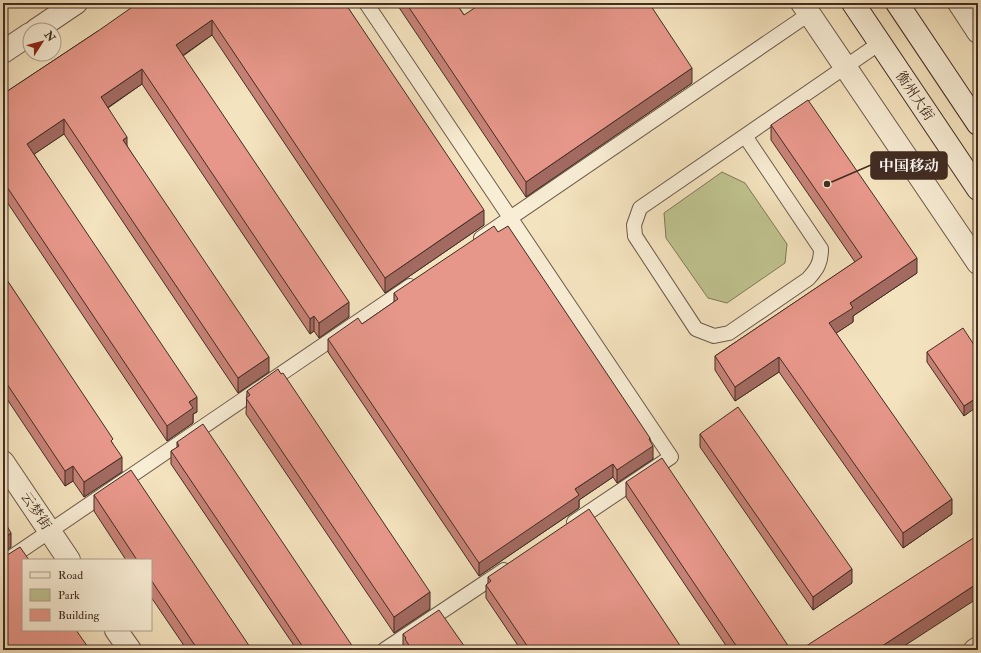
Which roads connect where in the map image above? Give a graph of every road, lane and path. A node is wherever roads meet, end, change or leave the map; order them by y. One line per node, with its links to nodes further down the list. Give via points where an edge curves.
1 (76, 3): 7 (street)
2 (366, 3): 16 (lane)
3 (853, 3): 10 (street, 衡州大街)
4 (897, 3): 13 (street)
5 (959, 3): 8 (street)
6 (805, 9): 12 (street); 16 (lane)
7 (48, 22)
8 (978, 32)
9 (22, 39): 11 (street)
10 (880, 43): 12 (lane); 15 (street, 衡州大街)
11 (3, 52)
12 (846, 67): 14 (lane); 18 (street)
13 (978, 124)
14 (745, 136): 14 (lane, via 821,249 821,260 808,280 729,333 714,336 696,329 635,236 634,225 640,208)
15 (978, 189)
16 (510, 218): 17 (lane); 22 (lane, via 671,457)
17 (470, 245)
18 (978, 263)
19 (418, 280): 21 (lane)
20 (3, 462): 21 (street, 云梦街)
21 (50, 531): 23 (street, 云梦街); 24 (lane)
22 (560, 532)
23 (68, 559)
24 (3, 562)
25 (514, 562): 29 (lane)
26 (117, 631): 28 (street)
27 (978, 648): 30 (street)
28 (130, 650)
29 (384, 650)
30 (975, 650)

